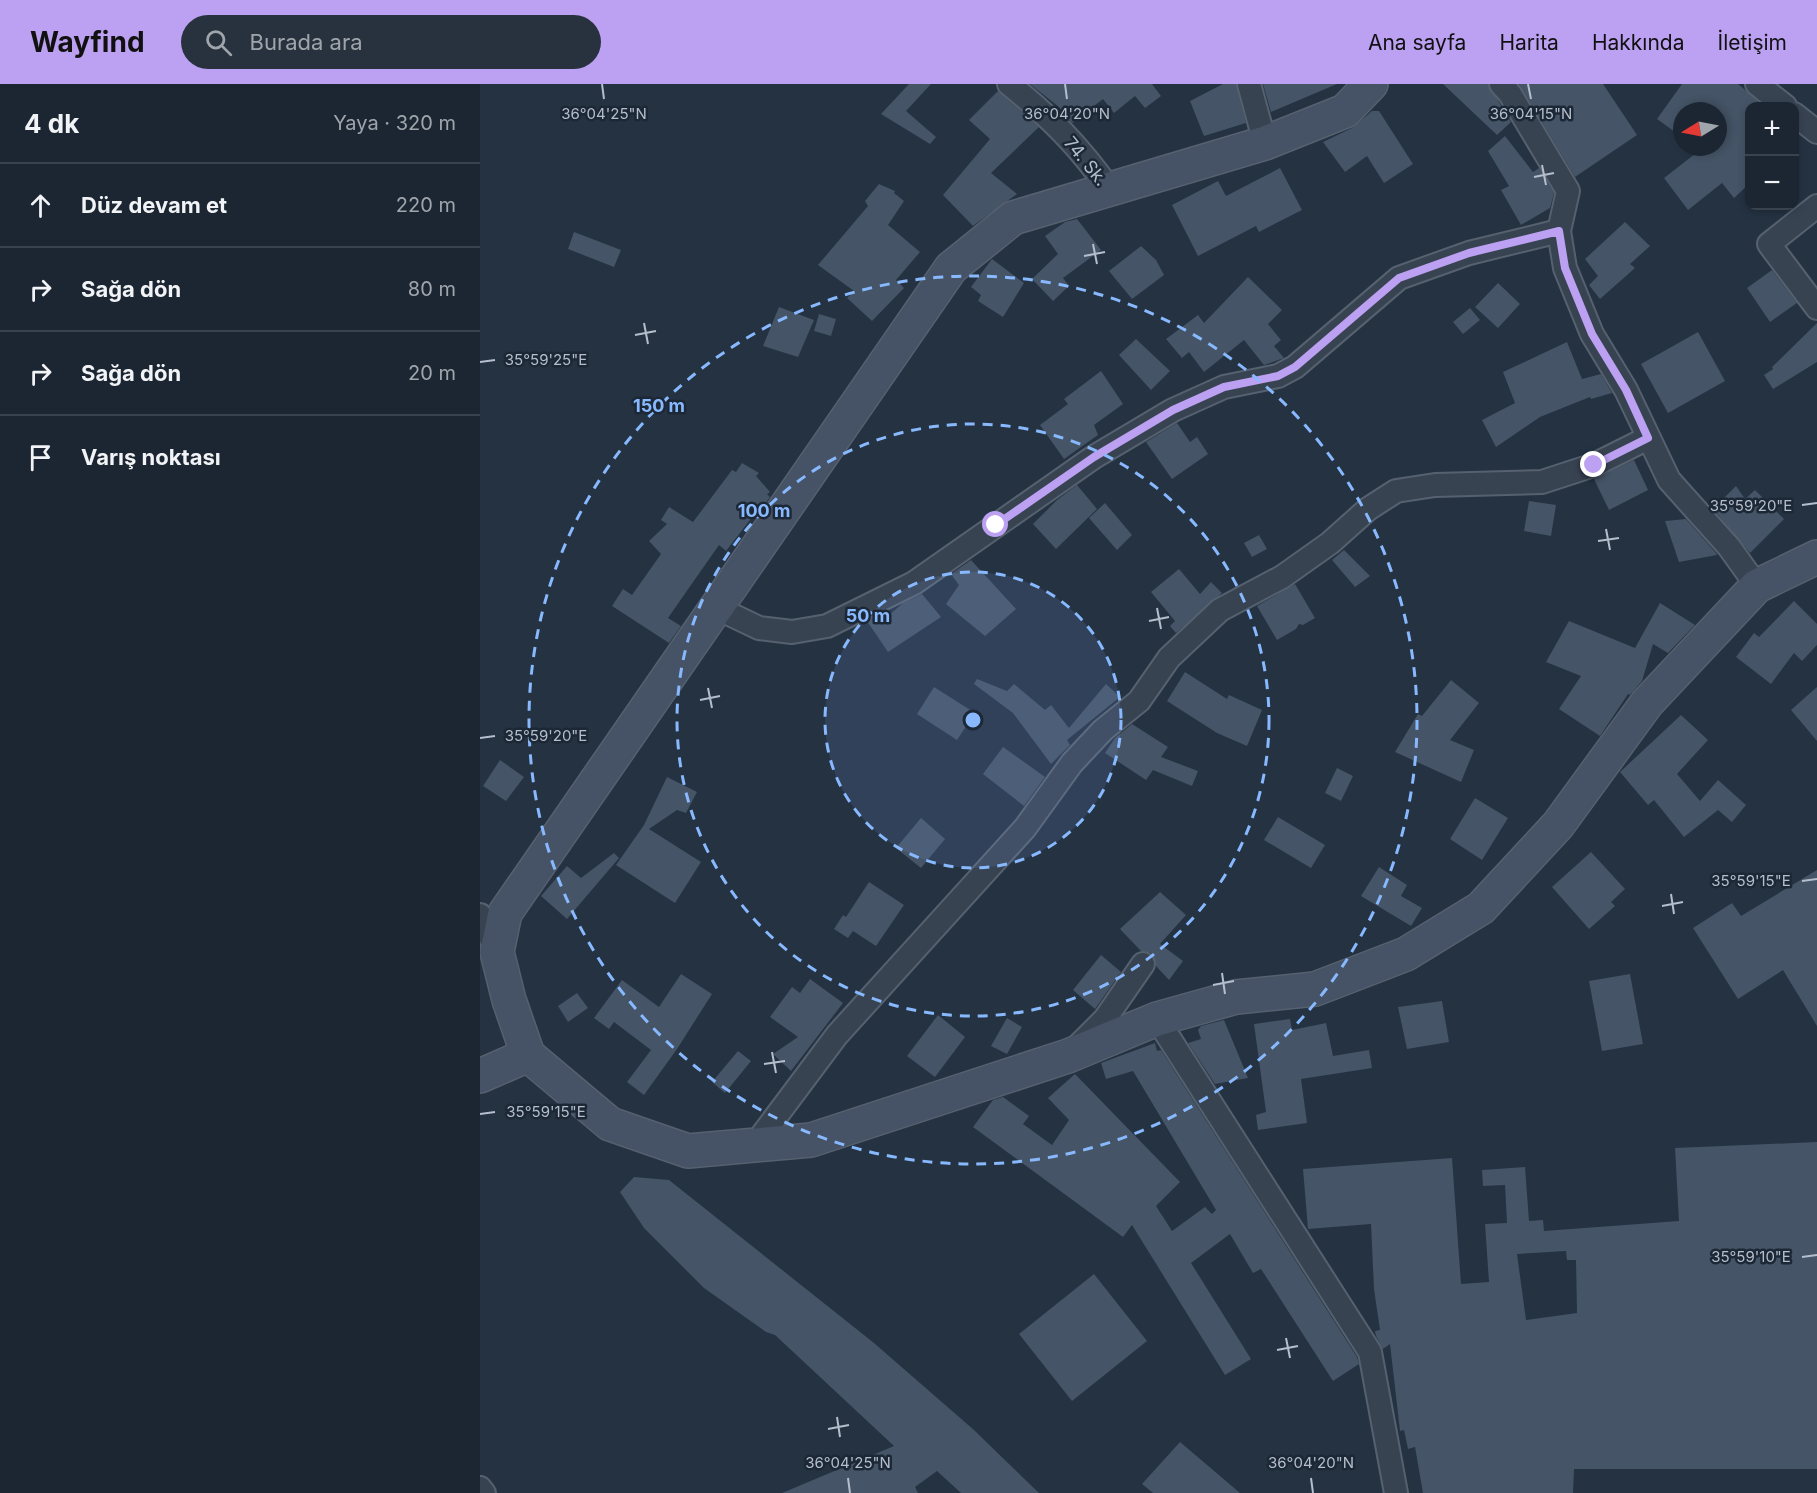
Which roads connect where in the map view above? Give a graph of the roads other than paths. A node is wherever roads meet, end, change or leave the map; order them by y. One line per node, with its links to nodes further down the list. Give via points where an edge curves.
1 (1009, 84): 10 (street, 74. Sk., via 1082,151)
2 (1249, 84): 9 (street)
3 (1371, 84): 9 (street, via 1345,111)
4 (1501, 84): 12 (street, via 1568,191)
5 (1757, 84): 6 (street)
6 (1780, 102)
7 (1799, 118): 8 (street)
8 (1817, 132)
9 (1265, 143): 10 (street)
10 (1110, 190): 17 (street, via 1013,218 951,268)
11 (1817, 206): 13 (street, via 1769,244)
12 (1559, 231): 14 (street, via 1565,268 1592,334 1626,390); 17 (street, via 1469,253 1399,278 1295,367 1278,376 1224,387 1173,410 1094,457 914,583 827,626 792,632 759,628)
13 (1817, 308)
14 (1648, 438): 16 (street, via 1669,480 1729,547); 25 (street, via 1594,465 1542,482 1435,485 1396,491 1282,577 1220,610 1168,658 1139,702 1103,730 1072,763 1025,828 837,1035 763,1134)
15 (1817, 557): 16 (street)
16 (1757, 586): 21 (street, via 1647,703 1558,825 1481,908 1406,954 1315,989 1236,997)
17 (715, 607): 19 (street, via 505,914)
18 (480, 915): 19 (street)
19 (498, 952): 22 (street)
20 (1143, 964): 23 (street, via 1106,1019)
21 (1157, 1019): 23 (street); 28 (street, via 1370,1352)
22 (528, 1054): 24 (street); 25 (street, via 610,1124 688,1151)
23 (1068, 1056): 25 (street, via 811,1140)
24 (480, 1076)
25 (761, 1144)
26 (480, 1488): 27 (street)
27 (484, 1493)
28 (1396, 1493)

